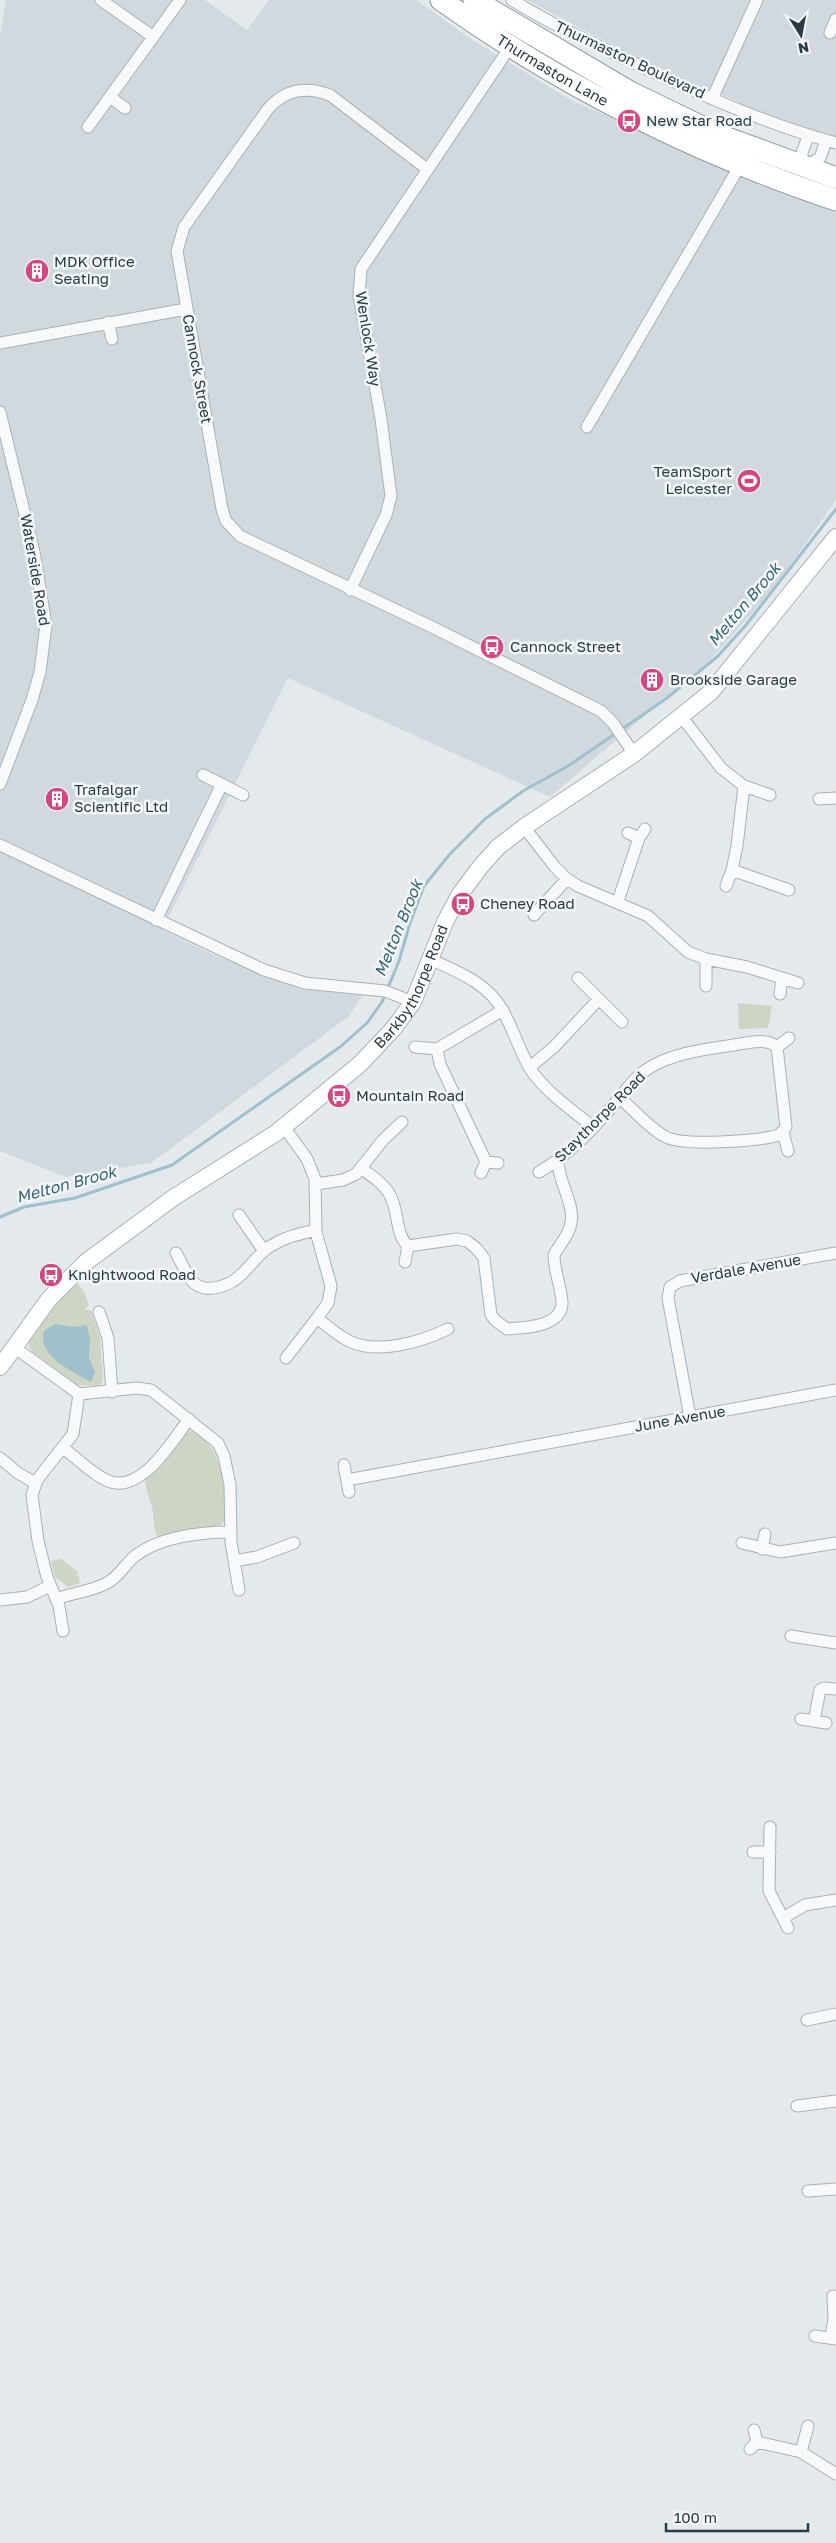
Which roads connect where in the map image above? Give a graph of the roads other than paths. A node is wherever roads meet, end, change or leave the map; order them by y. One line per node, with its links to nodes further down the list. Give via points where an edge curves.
1 (101, 0): 10 (street)
2 (180, 0): 10 (street)
3 (440, 0): 11 (highway, Thurmaston Lane)
4 (474, 0): 7 (highway, Thurmaston Lane)
5 (513, 0): 13 (street, Thurmaston Boulevard, via 564,30)
6 (757, 0): 13 (street)
7 (493, 13): 11 (street, via 513,32); 18 (highway, Thurmaston Lane, via 630,92)
8 (836, 19): 9 (street)
9 (830, 33)
10 (152, 36): 12 (street)
11 (510, 48): 19 (highway, Thurmaston Lane, via 625,112); 20 (street, Wenlock Way)
12 (110, 97): 14 (street); 15 (street)
13 (712, 99): 16 (street, Thurmaston Boulevard)
14 (126, 108)
15 (88, 127)
16 (808, 136): 17 (street, Thurmaston Boulevard); 21 (street)
17 (831, 142): 21 (street, via 820,158)
18 (748, 146): 19 (street); 21 (highway, Thurmaston Lane)
19 (740, 166): 21 (highway, Thurmaston Lane); 29 (street)
20 (427, 168): 24 (street, Cannock Street, via 330,95 302,89 277,99 180,236 177,251); 31 (street, Wenlock Way, via 359,275 359,295 391,496 386,516)
21 (798, 176): 22 (highway, Thurmaston Lane); 23 (highway, Thurmaston Lane)
22 (836, 178)
23 (836, 200)
24 (186, 309): 25 (street); 31 (street, Cannock Street, via 226,520 240,536)
25 (108, 322): 26 (street); 27 (street)
26 (112, 339)
27 (0, 343)
28 (0, 412): 35 (street, Waterside Road, via 34,552 46,625 40,672 32,700)
29 (587, 426)
30 (836, 537): 32 (street, Barkbythorpe Road, via 711,692)
31 (350, 590): 33 (street, Cannock Street, via 601,711)
32 (681, 716): 33 (street, Barkbythorpe Road); 37 (street, via 721,768)
33 (634, 754): 42 (street, Barkbythorpe Road)
34 (203, 775): 36 (street)
35 (0, 784)
36 (222, 784): 38 (street); 51 (street)
37 (744, 786): 39 (street); 45 (street)
38 (243, 795)
39 (770, 795)
40 (819, 798): 41 (street)
41 (836, 798)
42 (524, 826): 46 (street, via 554,867); 52 (street, Barkbythorpe Road, via 498,847 460,894)
43 (628, 833): 49 (street, via 642,834)
44 (0, 845): 51 (street)
45 (732, 870): 47 (street); 48 (street)
46 (567, 879): 49 (street); 50 (street)
47 (726, 886)
48 (788, 890)
49 (618, 901): 53 (street, via 648,916 688,952)
50 (534, 915)
51 (156, 920): 59 (street, via 293,981 378,991)
52 (430, 959): 59 (street, Barkbythorpe Road); 61 (street, via 475,980)
53 (706, 959): 55 (street, via 747,967); 57 (street)
54 (578, 978): 60 (street)
55 (782, 979): 56 (street); 58 (street)
56 (798, 983)
57 (706, 986)
58 (780, 994)
59 (406, 999): 71 (street, Barkbythorpe Road, via 385,1039)
60 (599, 999): 62 (street); 67 (street, via 554,1047)
61 (503, 1010): 66 (street); 67 (street)
62 (622, 1022)
63 (789, 1038): 65 (street)
64 (415, 1047): 66 (street)
65 (778, 1047): 68 (street, Staythorpe Road, via 763,1041 671,1058 637,1077); 72 (street, via 786,1127)
66 (437, 1049): 79 (street, via 440,1064 492,1162)
67 (530, 1067): 70 (street, via 547,1088)
68 (620, 1098): 70 (street, Staythorpe Road); 72 (street, via 663,1136 675,1141 772,1137)
69 (402, 1122): 73 (street)
70 (593, 1126): 76 (street, Staythorpe Road)
71 (284, 1127): 80 (street, via 307,1159); 91 (street, Barkbythorpe Road, via 173,1198 86,1262 56,1291)
72 (783, 1132): 75 (street)
73 (384, 1140): 74 (street); 77 (street)
74 (393, 1148)
75 (788, 1150)
76 (558, 1162): 78 (street, Staythorpe Road); 83 (street, via 572,1218 567,1236 554,1255 562,1303 560,1312 548,1322 507,1329 496,1321 491,1315 484,1258 467,1241 457,1239)
77 (362, 1169): 80 (street, via 343,1180); 83 (street, via 390,1194 401,1235)
78 (539, 1172)
79 (481, 1173)
80 (316, 1184): 82 (street)
81 (237, 1212): 84 (street)
82 (316, 1230): 84 (street, via 288,1237); 89 (street, via 332,1286 328,1304)
83 (408, 1246): 87 (street)
84 (264, 1251): 85 (street, via 241,1275 222,1286 209,1288 189,1283)
85 (176, 1253)
86 (836, 1253): 97 (street, Verdale Avenue, via 680,1281 670,1287 668,1298)
87 (405, 1262)
88 (105, 1318): 95 (street)
89 (317, 1318): 90 (street, via 347,1340 358,1344 382,1346 408,1336); 92 (street)
90 (448, 1329)
91 (14, 1347): 93 (street, Barkbythorpe Road); 96 (street)
92 (293, 1354)
93 (0, 1368)
94 (836, 1390): 97 (street, June Avenue)
95 (112, 1392): 96 (street); 98 (street, via 137,1388 150,1390)
96 (79, 1394): 99 (street, via 74,1431)
97 (690, 1417): 102 (street, June Avenue, via 522,1443)
98 (189, 1419): 99 (street, via 143,1476 131,1482 109,1482); 105 (street, via 213,1438 223,1452 230,1489)
99 (63, 1448): 103 (street)
100 (0, 1458): 103 (street, via 18,1474)
101 (344, 1465): 102 (street)
102 (347, 1480): 104 (street)
103 (35, 1483): 112 (street, via 32,1495 37,1533)
104 (349, 1492)
105 (230, 1532): 111 (street); 114 (street, via 156,1544 134,1556 105,1585)
106 (765, 1534): 110 (street)
107 (294, 1543): 111 (street, via 284,1552)
108 (742, 1543): 110 (street)
109 (836, 1543): 110 (street, via 789,1552)
110 (762, 1549)
111 (234, 1561): 113 (street)
112 (50, 1586): 114 (street); 115 (street, via 27,1597)
113 (239, 1590)
114 (56, 1599): 116 (street)
115 (0, 1600)
116 (63, 1630)
117 (791, 1636): 118 (street)
118 (836, 1643)
119 (836, 1688): 121 (street, via 820,1690)
120 (801, 1719): 121 (street)
121 (814, 1721): 122 (street)
122 (826, 1723)
123 (770, 1827): 125 (street)
124 (752, 1852): 125 (street)
125 (770, 1852): 126 (street, via 769,1891 786,1923 805,1905)
126 (836, 1900)
127 (833, 2002): 128 (street)
128 (836, 2013): 129 (street)
129 (807, 2020)
130 (836, 2101): 131 (street)
131 (803, 2102)
132 (836, 2189): 133 (street, via 820,2185)
133 (808, 2191)
134 (833, 2296): 136 (street)
135 (816, 2336): 136 (street)
136 (833, 2338)
137 (808, 2426): 139 (street)
138 (754, 2430): 139 (street, via 754,2445)
139 (801, 2452): 140 (street)
140 (836, 2474)

